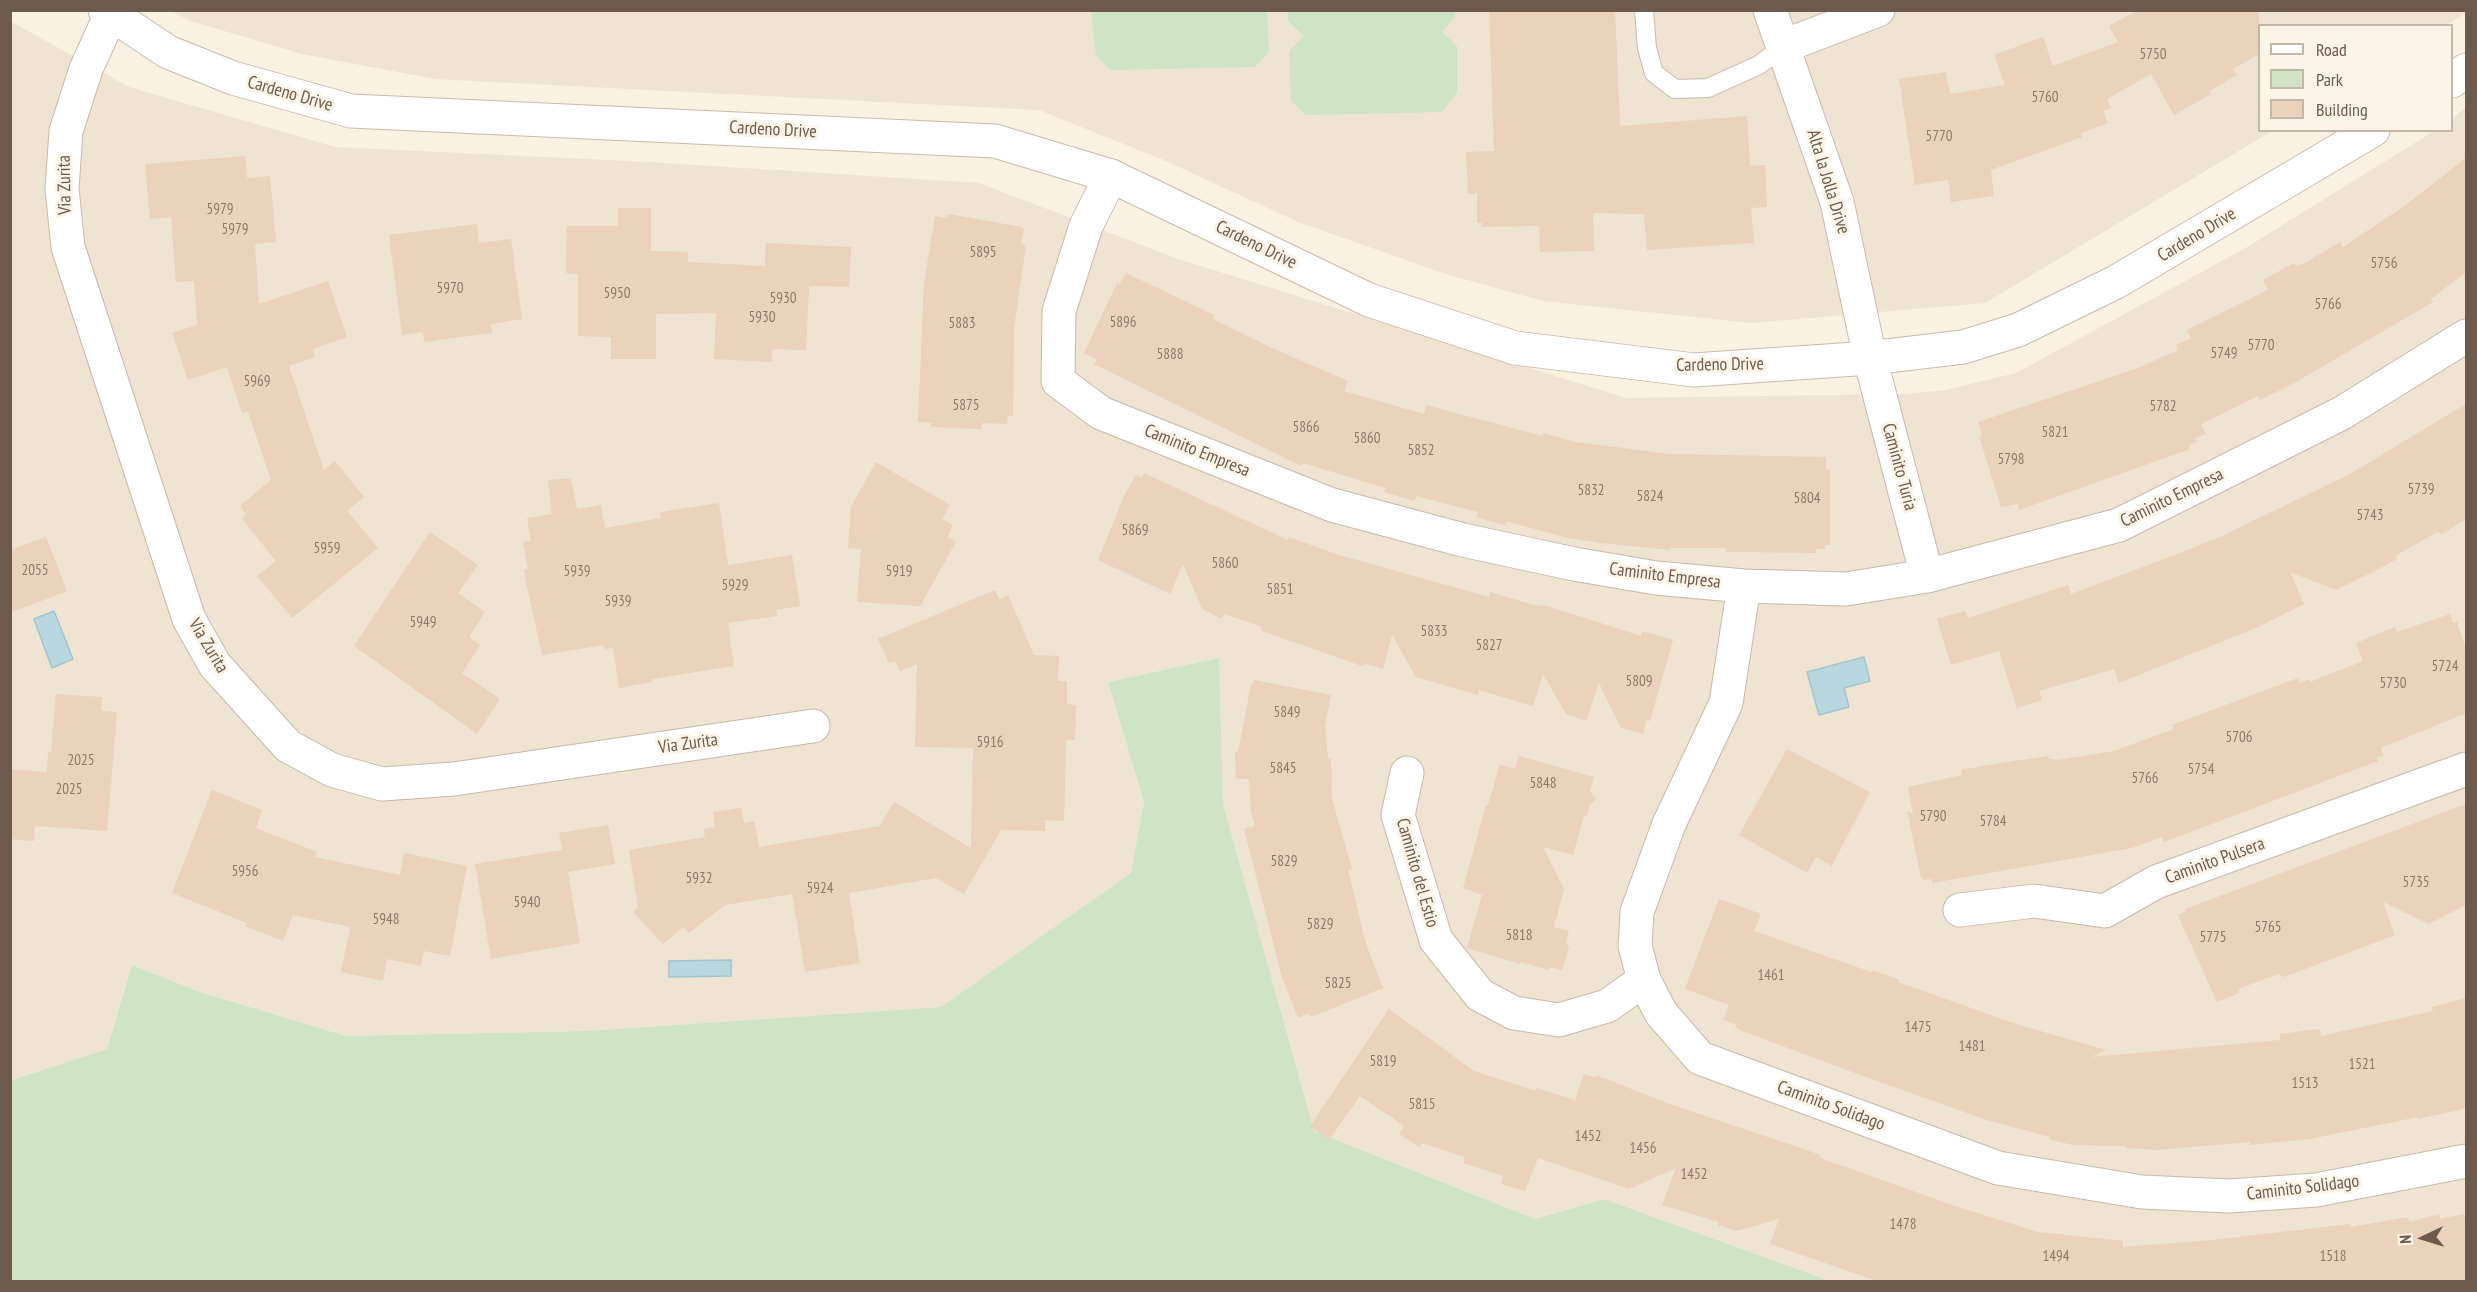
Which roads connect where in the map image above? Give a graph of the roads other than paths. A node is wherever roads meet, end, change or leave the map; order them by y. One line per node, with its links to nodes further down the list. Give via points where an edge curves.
1 (1644, 10): 5 (lane, via 1654,74 1675,89 1708,88 1759,65)
2 (1770, 10): 5 (street, Alta la Jolla Drive)
3 (1878, 10): 5 (street)
4 (108, 12): 9 (street, Cardeno Drive, via 168,52 233,78 351,111 994,141); 14 (street, Via Zurita, via 66,131 62,189 68,247 189,619 215,665 288,746 332,770 382,784 454,779)
5 (1784, 46): 11 (street, Alta la Jolla Drive, via 1837,202)
6 (2466, 70): 7 (street)
7 (2453, 80)
8 (2370, 132): 11 (street, Cardeno Drive, via 2116,282 2018,330 1963,347)
9 (1111, 176): 11 (street, Cardeno Drive, via 1369,300 1515,348 1694,370); 13 (street, Caminito Empresa, via 1086,226 1059,311 1058,381 1101,413 1332,505 1574,564 1656,578)
10 (2466, 336): 12 (street, Caminito Empresa, via 2342,413 2119,525)
11 (1870, 358): 12 (street, Caminito Turia)
12 (1927, 576): 13 (street, Caminito Empresa, via 1846,589)
13 (1744, 586): 18 (street, Caminito Solidago, via 1726,703 1669,824 1637,912 1635,946)
14 (813, 726)
15 (2466, 769): 17 (street, Caminito Pulsera, via 2156,882 2105,911 2034,900)
16 (1407, 773): 18 (street, Caminito del Estio, via 1398,815 1436,940 1480,995 1514,1013 1559,1020 1607,1006)
17 (1960, 910)
18 (1644, 980): 19 (street, Caminito Solidago, via 1660,1013 1700,1058 1998,1168 2142,1192 2229,1196 2316,1190)
19 (2466, 1161)

